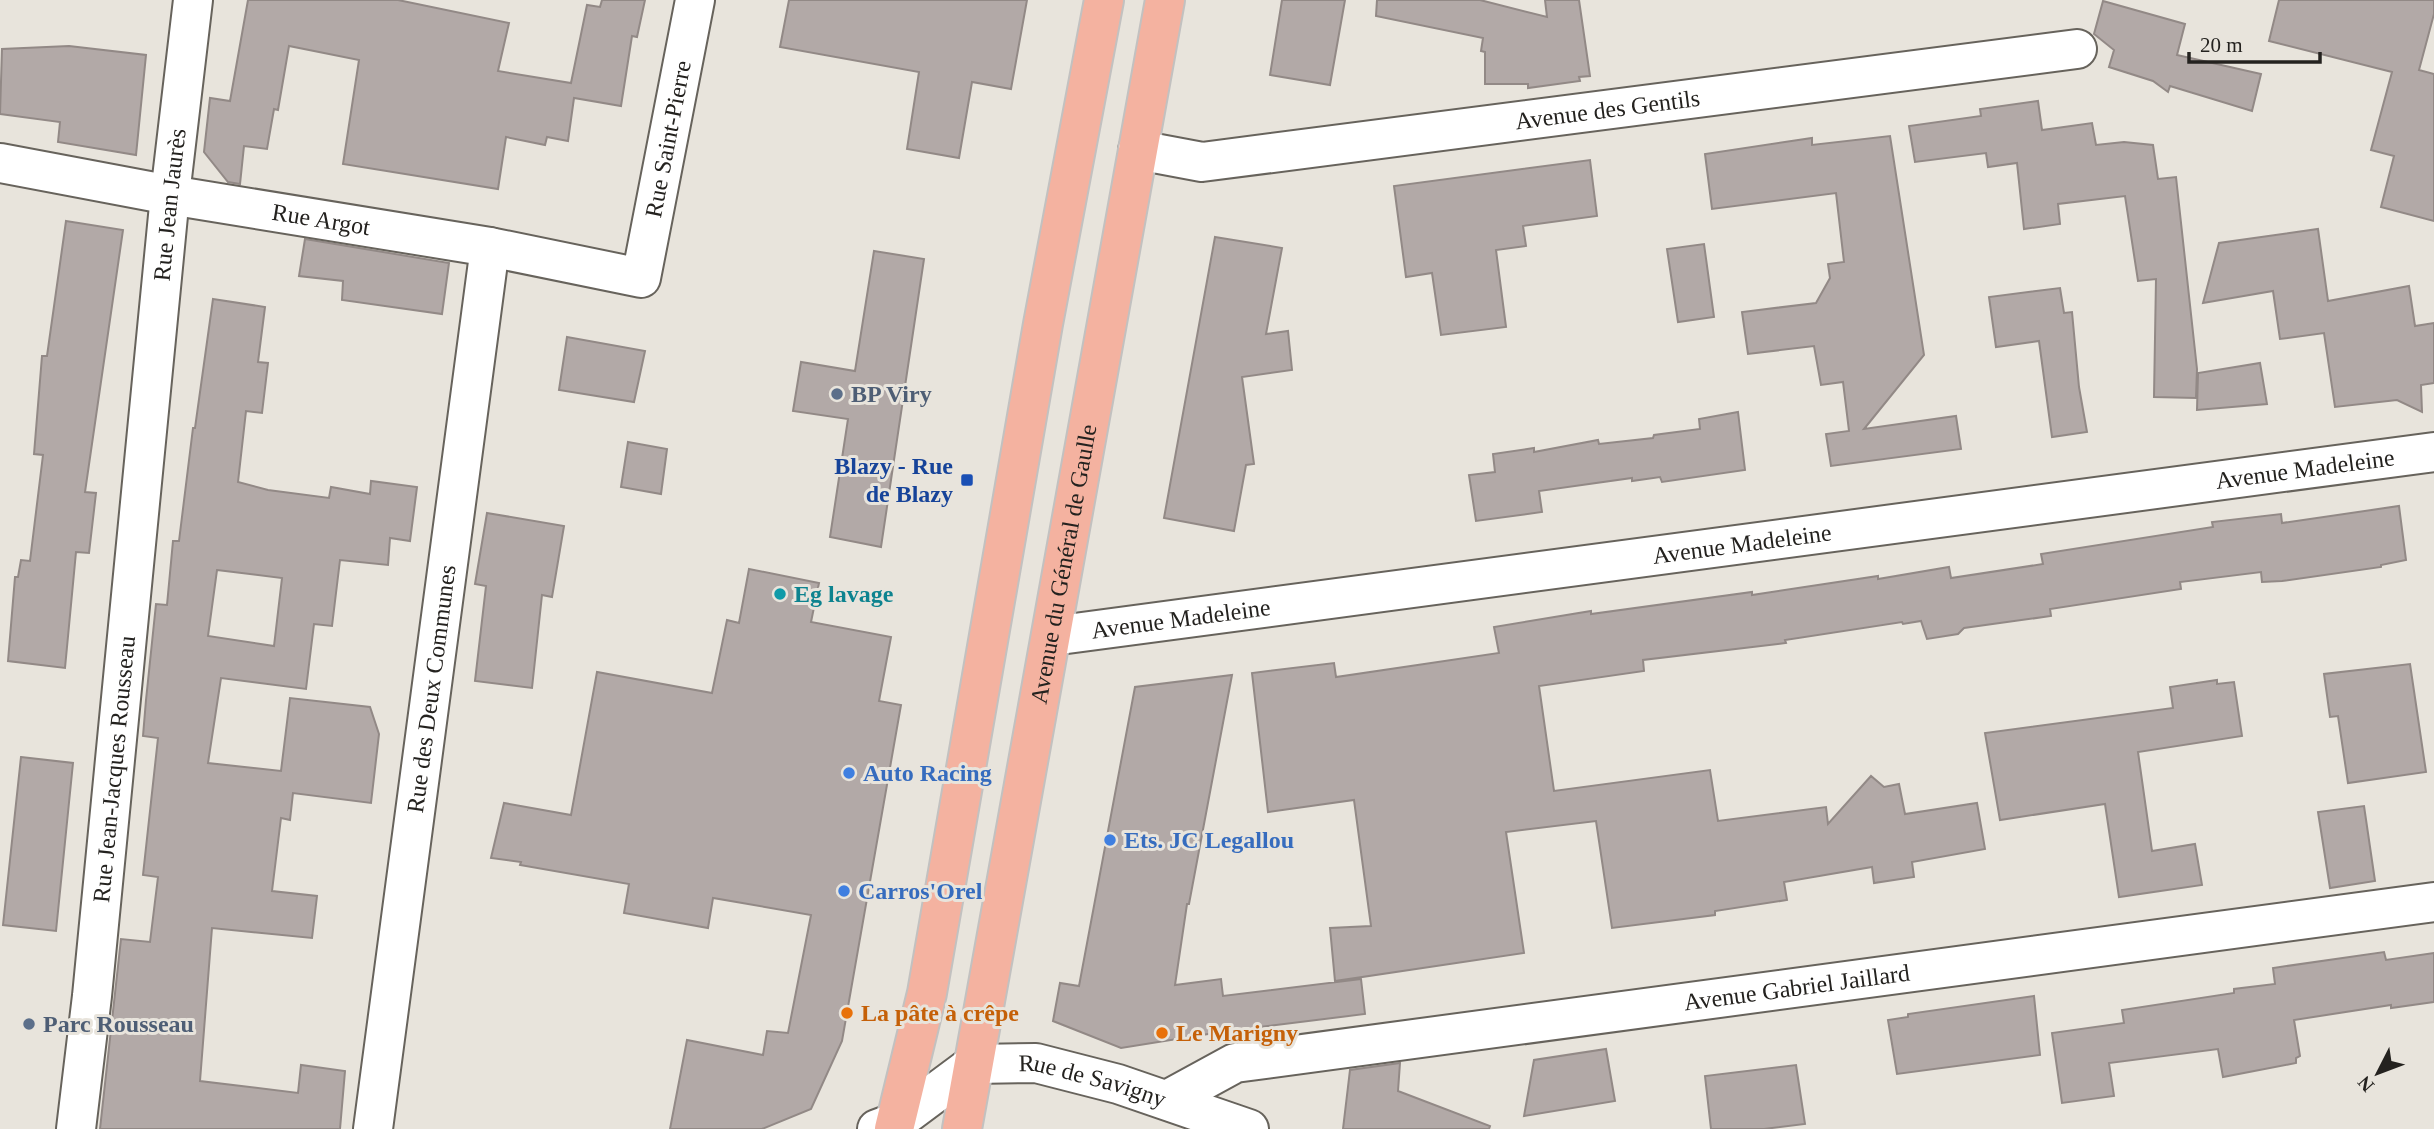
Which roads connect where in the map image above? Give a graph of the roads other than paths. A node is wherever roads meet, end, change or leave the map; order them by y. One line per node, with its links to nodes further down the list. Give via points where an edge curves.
1 (193, 0): 8 (street, Rue Jean Jaurès)
2 (695, 0): 10 (street, Rue Saint-Pierre)
3 (1104, 0): 17 (main road, via 1043,324 928,993)
4 (1166, 0): 6 (main road, Avenue du Général de Gaulle)
5 (2077, 49): 6 (street, Avenue des Gentils, via 1202,162)
6 (1138, 150): 13 (main road, Avenue du Général de Gaulle)
7 (0, 163): 8 (street, Rue Argot)
8 (170, 195): 9 (street, Rue Argot); 11 (street, Rue Jean Jaurès)
9 (490, 247): 10 (street, Rue Argot); 19 (street, Rue des Deux Communes)
10 (641, 278)
11 (149, 410): 18 (street, Rue Jean-Jacques Rousseau)
12 (2434, 452): 13 (street, Avenue Madeleine)
13 (1052, 636): 15 (main road, Avenue du Général de Gaulle)
14 (2434, 902): 16 (street, Avenue Gabriel Jaillard, via 1235,1063)
15 (974, 1063): 16 (street, Rue de Savigny, via 1036,1063); 17 (street); 20 (main road, Avenue du Général de Gaulle)
16 (1169, 1100): 21 (street, Rue de Savigny)
17 (889, 1127)
18 (76, 1129)
19 (373, 1129)
20 (962, 1129)
21 (1249, 1129)

